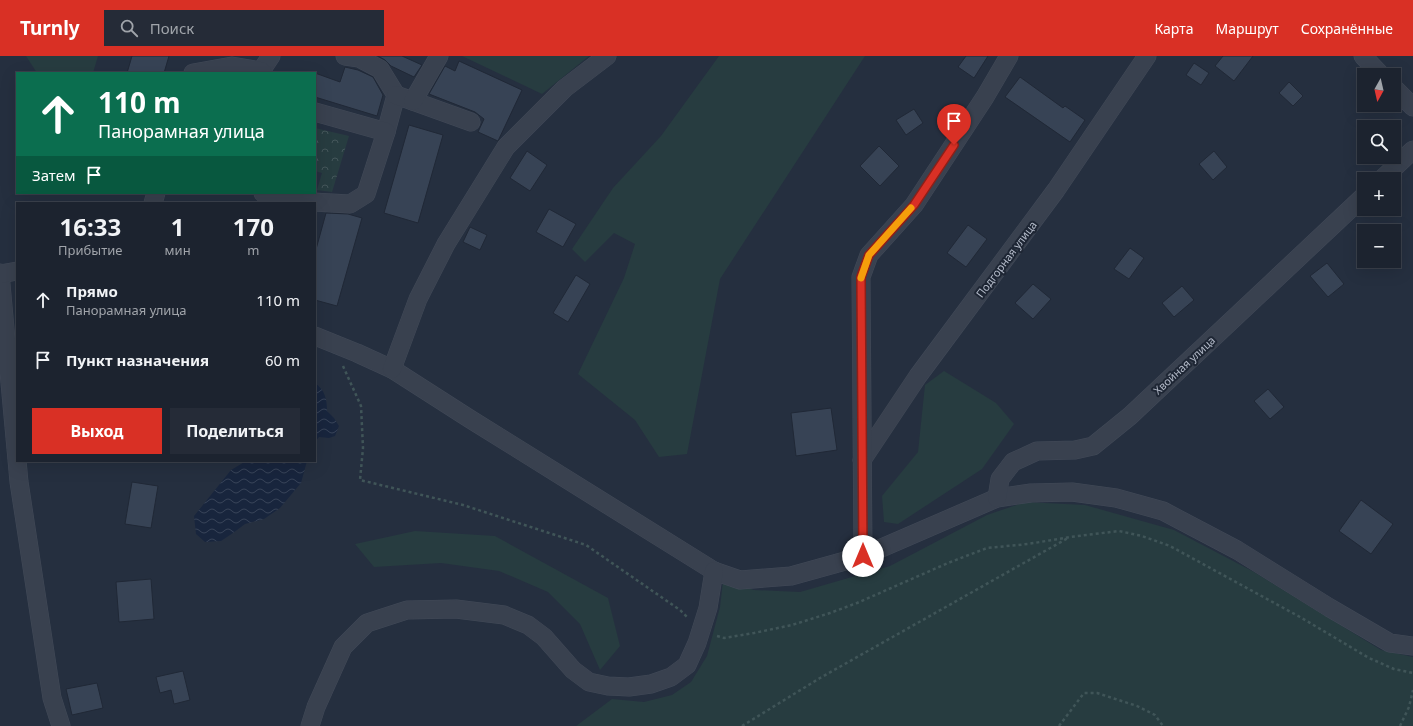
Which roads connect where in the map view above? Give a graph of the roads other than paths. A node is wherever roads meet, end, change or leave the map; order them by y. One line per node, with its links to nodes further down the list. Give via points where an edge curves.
1 (438, 56): 12 (street)
2 (607, 56): 26 (street, via 566,88 506,147 446,244 418,299)
3 (1009, 56): 28 (street, via 914,205 869,255 861,277)
4 (1147, 56): 28 (street, Подгорная улица, via 1056,190 918,376)
5 (1363, 56): 8 (street)
6 (355, 57): 10 (street, via 380,69)
7 (265, 67): 9 (street, via 232,66)
8 (1374, 68)
9 (199, 72)
10 (396, 95): 12 (street); 16 (street)
11 (1401, 95): 13 (street)
12 (413, 102): 15 (street)
13 (1413, 107)
14 (316, 112): 16 (street)
15 (471, 122)
16 (386, 132): 21 (street, via 366,194 350,204)
17 (1413, 150): 18 (street)
18 (1389, 172)
19 (269, 194): 20 (street)
20 (313, 202)
21 (316, 202)
22 (1357, 203): 30 (street, Хвойная улица, via 1130,416 1093,446 1075,450 1037,451 1013,462 1000,479)
23 (6, 273): 25 (street)
24 (321, 338): 26 (street)
25 (12, 356): 27 (street)
26 (392, 369): 32 (street)
27 (16, 428)
28 (862, 460): 31 (street)
29 (18, 462): 34 (street, via 52,698)
30 (996, 498): 31 (street); 33 (street, via 1031,493 1072,492 1116,498 1163,511 1237,550 1390,643)
31 (863, 556): 32 (street, via 791,576 740,580)
32 (714, 571): 35 (street, via 708,608 697,643 687,664 671,677 651,684 629,687 589,682 573,670 544,637 528,625 504,614 456,609 407,610 368,623 343,647)
33 (1413, 646)
34 (61, 726)
35 (310, 726)

